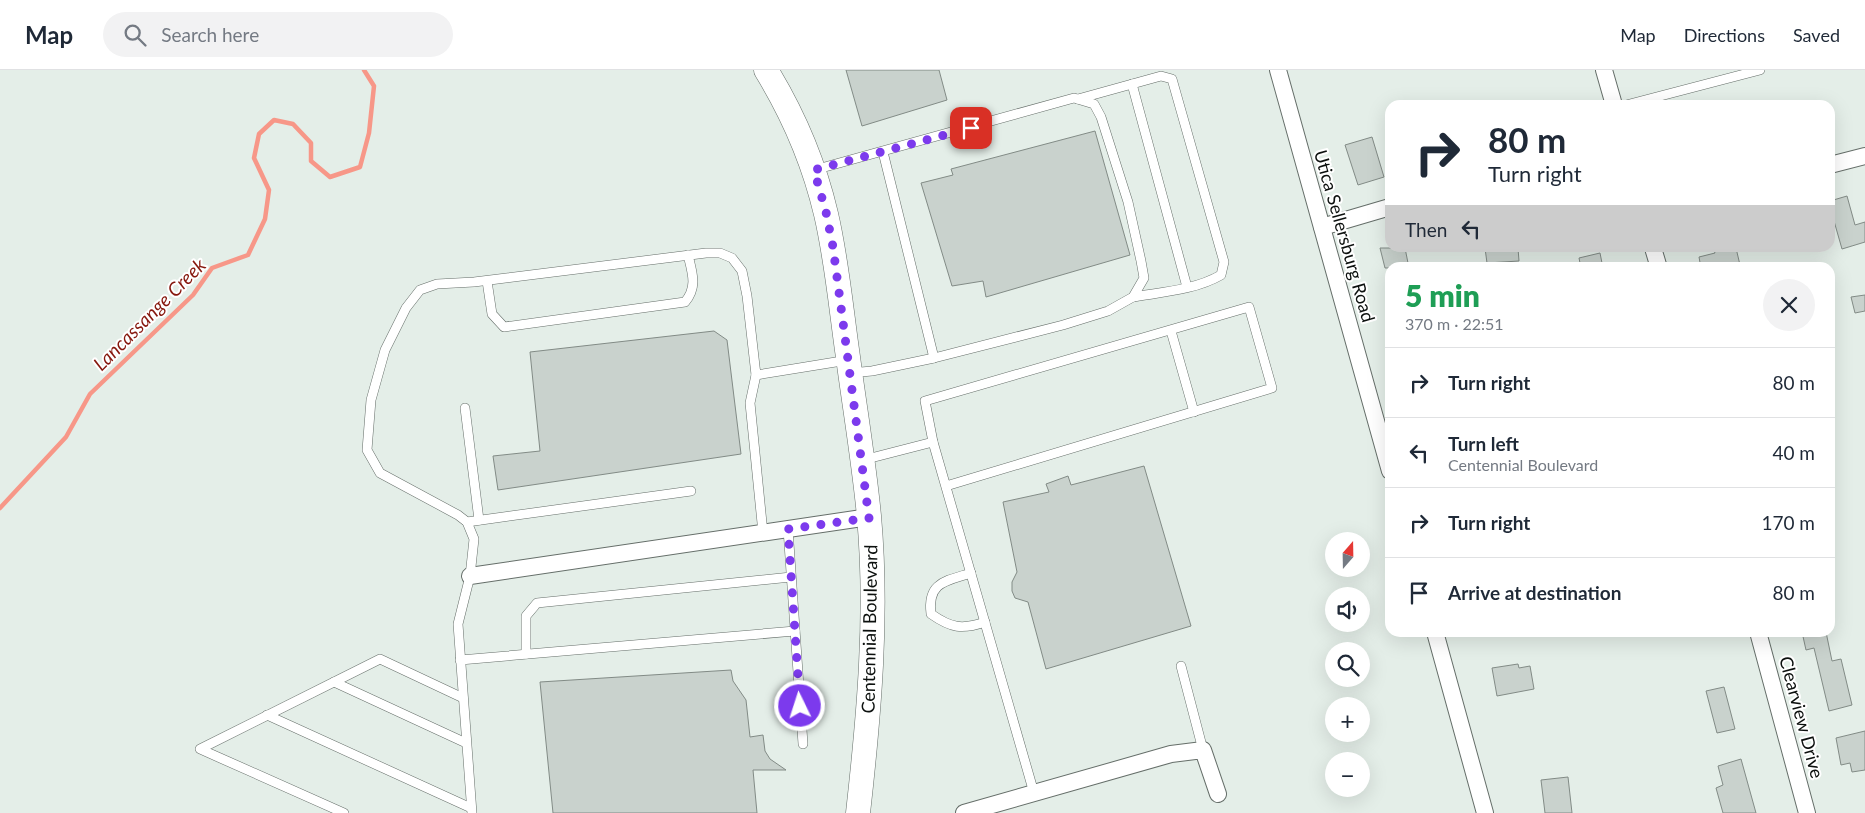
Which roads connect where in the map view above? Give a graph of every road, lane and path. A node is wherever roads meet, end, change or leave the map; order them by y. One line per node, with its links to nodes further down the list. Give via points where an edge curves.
1 (766, 70): 12 (street, Centennial Boulevard, via 796,124)
2 (1278, 70): 14 (street, Utica Sellersburg Road)
3 (1604, 70): 7 (street)
4 (1760, 70): 8 (lane)
5 (1132, 84): 6 (lane); 17 (lane); 17 (lane, via 1161,76 1172,79 1224,262 1221,275)
6 (1078, 99): 9 (lane, via 1058,101); 18 (lane, via 1094,104 1101,117 1128,202 1144,278)
7 (1613, 100)
8 (1645, 100)
9 (883, 152): 12 (lane); 20 (lane)
10 (1865, 156): 11 (street)
11 (1835, 164)
12 (814, 170): 21 (street, Centennial Boulevard, via 833,247)
13 (1385, 208): 14 (street)
14 (1322, 227): 26 (street, Utica Sellersburg Road)
15 (688, 255): 16 (lane); 16 (lane, via 694,278 692,294 685,302 504,327 492,314); 22 (lane, via 720,253 732,258 742,271)
16 (487, 281): 32 (lane, via 437,284 420,290 406,308 385,350 371,400 367,450 380,473)
17 (1187, 287): 18 (lane)
18 (1133, 297): 20 (lane, via 1108,311 1063,325)
19 (1171, 331): 24 (lane); 24 (lane, via 1249,307 1272,388); 25 (lane, via 925,401)
20 (934, 358): 21 (lane, via 872,371)
21 (849, 366): 22 (lane); 27 (street, Centennial Boulevard)
22 (756, 375): 34 (lane, via 750,403)
23 (464, 408): 31 (lane)
24 (1194, 412): 28 (lane)
25 (933, 442): 27 (lane); 28 (lane)
26 (1385, 452)
27 (863, 460): 30 (street, Centennial Boulevard)
28 (946, 486): 35 (lane)
29 (691, 491): 31 (lane)
30 (869, 518): 33 (street); 55 (street, Centennial Boulevard, via 872,653)
31 (479, 520): 32 (lane)
32 (467, 522): 36 (lane, via 474,539)
33 (788, 529): 34 (street); 37 (lane)
34 (763, 533): 36 (street)
35 (971, 573): 38 (lane); 38 (lane, via 937,587 930,601 931,614 956,628)
36 (470, 576): 43 (lane, via 458,624)
37 (791, 577): 39 (lane); 42 (lane, via 537,603 526,616)
38 (985, 622): 51 (lane)
39 (795, 631): 42 (lane); 49 (lane)
40 (1436, 637): 57 (street)
41 (1759, 637): 58 (street, Clearview Drive)
42 (526, 654): 43 (lane)
43 (460, 660): 46 (lane)
44 (1181, 666): 50 (lane)
45 (334, 682): 46 (lane, via 380,659); 47 (lane); 48 (lane)
46 (463, 698): 48 (lane)
47 (267, 716): 53 (lane); 54 (lane, via 200,749)
48 (466, 743): 53 (lane)
49 (803, 744)
50 (1203, 750): 51 (street, via 1171,754); 52 (street)
51 (1034, 793): 56 (street)
52 (1218, 794)
53 (471, 810)
54 (344, 813)
55 (858, 813)
56 (964, 813)
57 (1485, 813)
58 (1808, 813)

